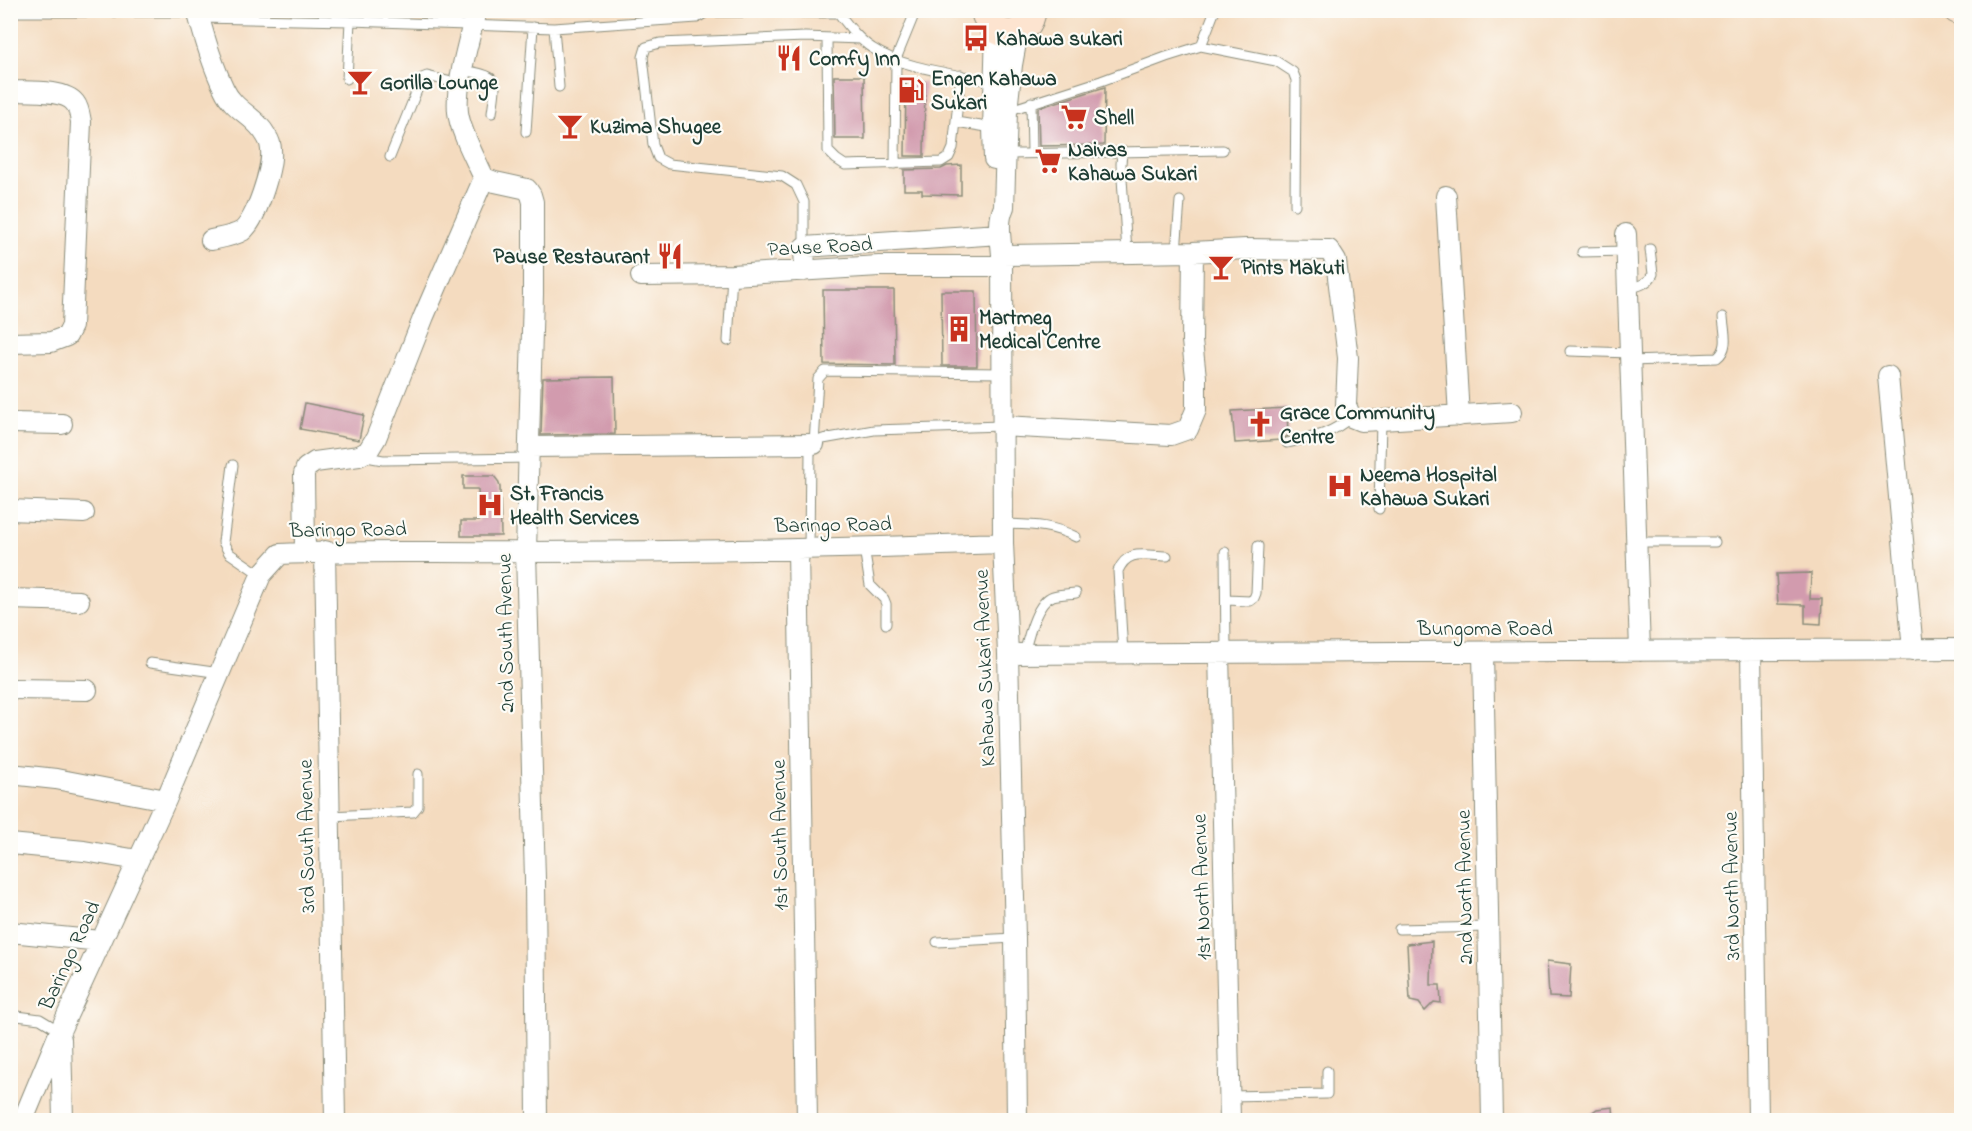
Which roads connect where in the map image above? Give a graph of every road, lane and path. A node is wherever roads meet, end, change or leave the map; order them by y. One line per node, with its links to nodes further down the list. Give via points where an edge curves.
1 (916, 10): 17 (lane)
2 (1215, 10): 16 (lane)
3 (1957, 10): 4 (main road)
4 (1962, 10)
5 (710, 11): 7 (lane); 13 (lane, via 697,18)
6 (10, 12): 8 (lane)
7 (837, 12): 15 (lane)
8 (198, 13): 10 (lane); 42 (street, via 207,47 232,103 259,125 272,149 253,217 241,231)
9 (475, 18): 10 (lane); 12 (lane); 19 (street)
10 (350, 21): 20 (lane)
11 (1007, 21): 21 (street, Kahawa Sukari Avenue); 25 (street, Kahawa Sukari Avenue, via 1011,65)
12 (533, 27): 13 (lane); 29 (lane)
13 (554, 28): 22 (lane)
14 (827, 38): 15 (lane); 35 (lane, via 828,151 846,165); 44 (lane, via 660,43 646,47 643,57 658,158 669,164 782,176 796,185 804,202)
15 (861, 39): 17 (lane)
16 (1201, 46): 24 (lane); 39 (lane, via 1276,61 1293,72)
17 (896, 59): 18 (lane); 35 (lane)
18 (961, 75): 21 (lane); 27 (lane)
19 (462, 77): 26 (lane, via 494,79); 34 (lane, via 422,78); 36 (street, via 458,114)
20 (347, 79)
21 (994, 82): 28 (street, Kahawa Sukari Avenue)
22 (559, 87)
23 (10, 91): 56 (street, via 60,94 77,105 81,122 72,326 67,336 51,342)
24 (1031, 102): 25 (lane); 32 (lane)
25 (1007, 111): 33 (street, Kahawa Sukari Avenue)
26 (492, 113)
27 (956, 122): 28 (lane); 35 (lane, via 949,157 941,162)
28 (993, 128): 40 (street, Kahawa Sukari Avenue, via 996,209)
29 (526, 132)
30 (1223, 150): 31 (lane)
31 (1122, 152): 32 (lane); 46 (lane)
32 (1032, 153): 33 (lane)
33 (1006, 154): 40 (street, Kahawa Sukari Avenue, via 1004,207)
34 (390, 157)
35 (895, 164)
36 (484, 178): 70 (street, 2nd South Avenue, via 527,189 531,195); 71 (street, via 376,438 368,451)
37 (1446, 196): 62 (street)
38 (1180, 201): 47 (lane)
39 (1295, 205)
40 (1000, 214): 41 (street, Kahawa Sukari Avenue)
41 (1000, 234): 44 (street); 49 (street, Kahawa Sukari Avenue)
42 (211, 240)
43 (1627, 243): 48 (lane); 53 (street)
44 (804, 247): 50 (street)
45 (1650, 249): 53 (lane, via 1651,278)
46 (1127, 252): 47 (street, Pause Road); 49 (street, Pause Road)
47 (1185, 252): 63 (street, Pause Road, via 1329,250 1336,261 1348,358 1346,405); 67 (street, via 1196,377 1196,410 1188,429 1171,435)
48 (1582, 252)
49 (1002, 260): 50 (street, Pause Road); 59 (street, Kahawa Sukari Avenue)
50 (805, 271): 51 (street, Pause Road)
51 (732, 275): 52 (street, Pause Road); 55 (lane)
52 (641, 276)
53 (1628, 289): 58 (street)
54 (1723, 317): 58 (lane, via 1726,346 1717,358)
55 (728, 341)
56 (10, 343)
57 (1570, 351): 58 (lane)
58 (1630, 357): 78 (street)
59 (1002, 373): 67 (street, Kahawa Sukari Avenue); 69 (lane, via 825,371 818,379)
60 (1888, 376): 96 (street)
61 (1512, 412): 62 (street)
62 (1460, 416): 64 (street)
63 (1351, 417): 64 (street); 68 (lane, via 1331,432)
64 (1381, 420): 73 (lane)
65 (10, 423): 66 (street)
66 (62, 424)
67 (1002, 426): 69 (lane, via 874,430); 76 (street, Kahawa Sukari Avenue)
68 (1287, 443)
69 (814, 444): 70 (street); 82 (lane, via 810,452)
70 (529, 452): 71 (lane, via 383,460); 84 (street, 2nd South Avenue)
71 (359, 456): 86 (street, via 315,462 306,468)
72 (233, 465): 88 (lane, via 223,542 229,553)
73 (1378, 509)
74 (10, 510): 75 (street)
75 (84, 513)
76 (1003, 533): 77 (lane, via 1048,526); 81 (street, Baringo Road); 101 (street, Kahawa Sukari Avenue)
77 (1076, 537)
78 (1637, 542): 79 (lane); 97 (street)
79 (1715, 542)
80 (1258, 546): 91 (lane, via 1254,598)
81 (864, 548): 82 (street, Baringo Road); 93 (lane, via 870,585 886,604)
82 (804, 550): 84 (street, Baringo Road); 126 (street, 1st South Avenue)
83 (325, 551): 84 (street, Baringo Road); 86 (street, Baringo Road); 109 (street, 3rd South Avenue)
84 (526, 552): 125 (street, 2nd South Avenue)
85 (1225, 552): 91 (lane)
86 (305, 553): 88 (street, Baringo Road, via 280,554)
87 (1167, 556): 99 (lane, via 1130,555 1118,571)
88 (261, 575): 103 (street, Baringo Road)
89 (1076, 593): 101 (lane, via 1046,599)
90 (10, 598): 92 (street)
91 (1226, 600): 100 (lane)
92 (79, 601)
93 (886, 624)
94 (1962, 649): 96 (street, Bungoma Road)
95 (1751, 650): 96 (street, Bungoma Road); 97 (street, Bungoma Road); 130 (street, 3rd North Avenue)
96 (1913, 650)
97 (1640, 651): 98 (street, Bungoma Road)
98 (1483, 652): 100 (street, Bungoma Road); 112 (street, 2nd North Avenue)
99 (1123, 653): 100 (street, Bungoma Road); 101 (street, Bungoma Road)
100 (1223, 653): 121 (street, 1st North Avenue)
101 (1016, 654): 115 (street, Kahawa Sukari Avenue)
102 (150, 663): 103 (lane)
103 (220, 673): 108 (street, Baringo Road)
104 (10, 689): 105 (street)
105 (87, 690)
106 (10, 774): 108 (street)
107 (418, 774): 109 (lane, via 418,806 412,812)
108 (166, 800): 111 (street, Baringo Road)
109 (330, 816): 124 (street, 3rd South Avenue)
110 (10, 844): 111 (street)
111 (138, 860): 116 (street, Baringo Road)
112 (1488, 927): 113 (lane); 129 (street, 2nd North Avenue)
113 (1399, 929)
114 (10, 932): 116 (street)
115 (1016, 939): 117 (lane); 127 (street, Kahawa Sukari Avenue)
116 (101, 941): 119 (street, Baringo Road)
117 (937, 942)
118 (10, 1015): 119 (lane, via 40,1019)
119 (60, 1030): 122 (street, Baringo Road); 123 (street)
120 (1327, 1071): 121 (lane, via 1327,1094)
121 (1230, 1096): 128 (street, 1st North Avenue)
122 (23, 1120)
123 (63, 1120)
124 (335, 1120)
125 (537, 1120)
126 (807, 1120)
127 (1017, 1120)
128 (1230, 1120)
129 (1492, 1120)
130 (1758, 1120)

